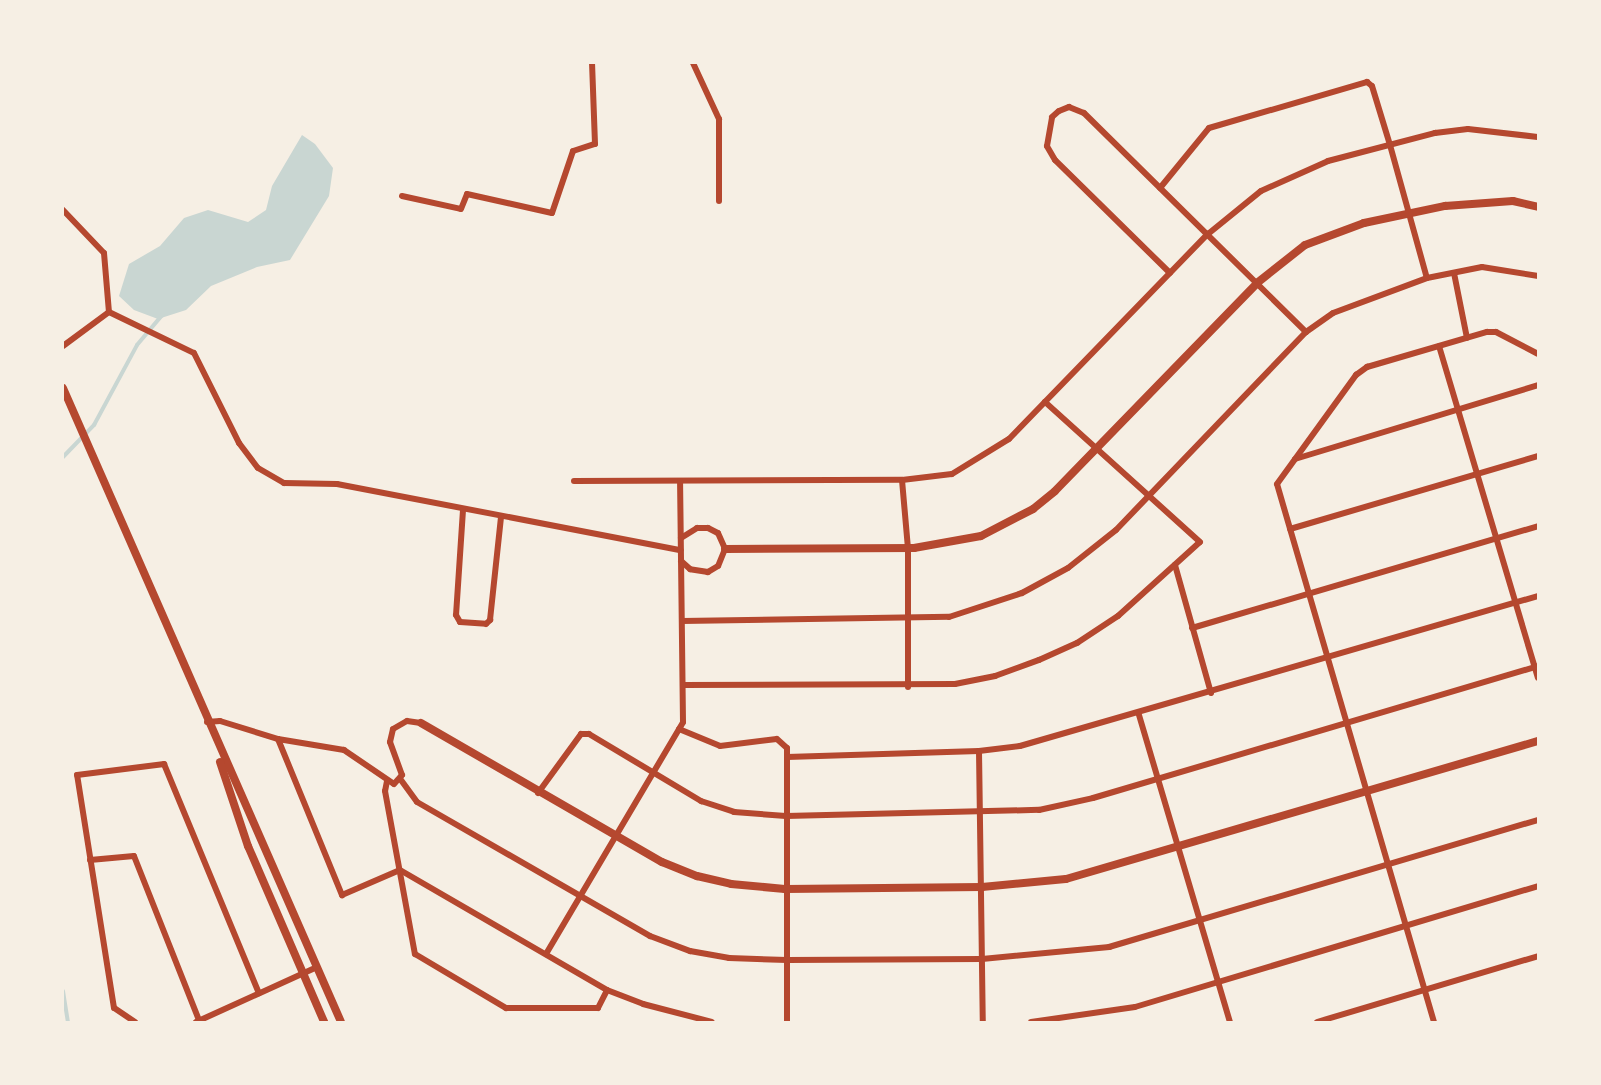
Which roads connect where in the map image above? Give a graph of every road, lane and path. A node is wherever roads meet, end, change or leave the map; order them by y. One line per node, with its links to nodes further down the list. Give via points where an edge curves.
1 (592, 63): 6 (street, via 595,144 573,152 552,213 467,194 461,209)
2 (693, 63): 7 (street, via 719,119)
3 (1538, 137): 4 (street, via 1468,129)
4 (1390, 145): 5 (street, via 1372,86 1359,82 1209,128); 10 (street); 11 (street, via 1292,175 1261,191)
5 (1160, 188): 11 (street); 12 (street, via 1084,113 1069,107 1052,117 1047,146 1055,160)
6 (402, 196)
7 (719, 201)
8 (1538, 207): 10 (street, via 1513,201 1474,201)
9 (63, 210): 17 (street, via 104,253)
10 (1407, 214): 15 (street); 16 (street, via 1337,231 1305,245)
11 (1208, 234): 12 (street); 16 (street)
12 (1170, 273): 25 (street)
13 (1454, 273): 14 (street, via 1482,267); 15 (street); 19 (street)
14 (1538, 276)
15 (1427, 278): 18 (street, via 1358,301)
16 (1257, 283): 18 (street); 27 (street)
17 (109, 312): 20 (street); 35 (street, via 194,353 239,444 258,468 284,483 337,484)
18 (1306, 332): 34 (street)
19 (1467, 338): 21 (street); 22 (street, via 1496,332)
20 (63, 346)
21 (1439, 346): 26 (street); 29 (street, via 1367,367 1356,375)
22 (1538, 354)
23 (1538, 384): 26 (street)
24 (63, 388): 61 (street)
25 (1045, 402): 27 (street); 31 (street, via 986,456 952,474)
26 (1458, 409): 29 (street); 30 (street)
27 (1098, 449): 34 (street); 41 (street, via 1055,491 1008,524 948,545)
28 (1538, 456): 30 (street)
29 (1294, 459): 38 (street, via 1277,484)
30 (1477, 473): 38 (street); 40 (street)
31 (902, 480): 33 (street); 41 (street)
32 (574, 481): 33 (street)
33 (680, 481): 39 (street)
34 (1148, 496): 45 (street, via 1200,542); 49 (street, via 1116,530 1045,583 949,617)
35 (463, 510): 36 (street); 36 (street, via 456,615 460,622 486,624 490,620)
36 (501, 517): 43 (street)
37 (1538, 526): 40 (street)
38 (1290, 529): 46 (street)
39 (681, 538): 42 (street, via 697,528 708,528 718,533); 43 (street)
40 (1497, 538): 46 (street); 48 (street)
41 (908, 548): 42 (street); 49 (street)
42 (725, 549): 44 (street, via 718,566 708,572 690,569)
43 (681, 550): 44 (street)
44 (681, 561): 50 (street)
45 (1175, 565): 51 (street); 56 (street, via 1118,616 1067,647 995,676)
46 (1309, 593): 51 (street); 52 (street)
47 (1538, 596): 48 (street)
48 (1516, 603): 52 (street); 53 (street)
49 (907, 619): 50 (street); 56 (street)
50 (682, 621): 55 (street)
51 (1192, 628): 57 (street)
52 (1328, 658): 57 (street); 59 (street)
53 (1536, 666): 54 (street); 59 (street)
54 (1538, 678)
55 (683, 685): 56 (street); 62 (street, via 683,722)
56 (908, 687)
57 (1211, 693): 58 (street)
58 (1139, 715): 65 (street, via 1030,744); 68 (street)
59 (1346, 722): 68 (street); 71 (street)
60 (421, 723): 69 (street, via 407,721 393,729 390,742); 72 (street)
61 (208, 725): 63 (street, via 220,721); 91 (street); 92 (street, via 248,846)
62 (679, 729): 66 (street, via 720,746 777,739 787,748); 67 (street)
63 (278, 740): 70 (street, via 344,750); 80 (street, via 342,895)
64 (1538, 741): 71 (street)
65 (979, 751): 66 (street); 73 (street)
66 (787, 757): 74 (street)
67 (651, 774): 72 (street, via 590,734 581,734); 74 (street, via 701,801 723,808); 76 (street)
68 (1158, 778): 73 (street, via 1039,810); 77 (street)
69 (400, 780): 70 (street, via 394,784); 84 (street, via 417,802)
70 (387, 781): 80 (street, via 385,791)
71 (1367, 792): 77 (street); 79 (street)
72 (538, 793): 76 (street)
73 (981, 814): 74 (street); 82 (street)
74 (786, 816): 83 (street)
75 (1538, 820): 79 (street)
76 (614, 836): 83 (street, via 696,876); 84 (street)
77 (1178, 847): 82 (street, via 1066,879); 85 (street)
78 (90, 860): 96 (street, via 76,776 164,764); 97 (street, via 134,856); 98 (street, via 114,1008)
79 (1387, 862): 85 (street); 86 (street)
80 (400, 870): 87 (street); 95 (street, via 415,954 506,1008 598,1008)
81 (1538, 886): 86 (street)
82 (982, 887): 83 (street); 89 (street)
83 (785, 889): 90 (street)
84 (579, 898): 87 (street); 90 (street, via 650,936 690,951 729,958)
85 (1199, 918): 89 (street, via 1109,947); 93 (street)
86 (1406, 926): 93 (street); 94 (street)
87 (546, 954): 95 (street)
88 (1538, 956): 94 (street)
89 (982, 959): 90 (street); 103 (street)
90 (787, 960): 102 (street)
91 (317, 967): 92 (street); 100 (street)
92 (303, 973): 96 (street); 99 (street)
93 (1218, 982): 104 (street, via 1135,1006); 105 (street)
94 (1424, 989): 106 (street); 107 (street)
95 (607, 990): 101 (street)
96 (259, 993): 97 (street)
97 (197, 1021)
98 (135, 1022)
99 (324, 1022)
100 (341, 1022)
101 (712, 1022)
102 (787, 1022)
103 (983, 1022)
104 (1031, 1022)
105 (1230, 1022)
106 (1317, 1022)
107 (1434, 1022)

